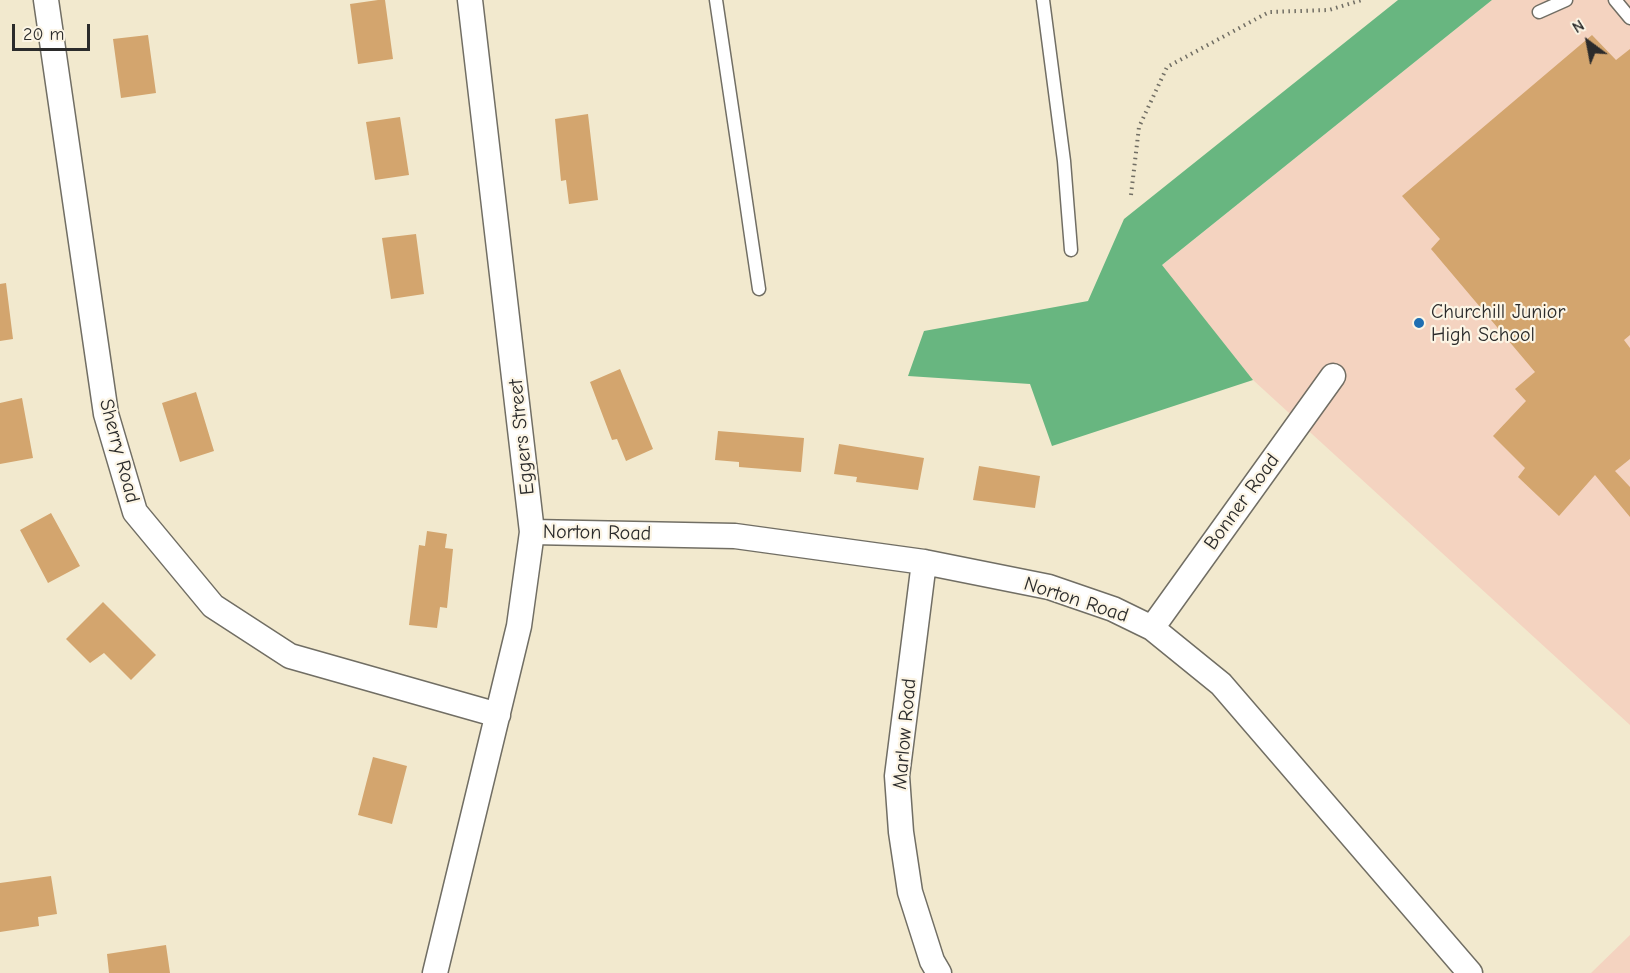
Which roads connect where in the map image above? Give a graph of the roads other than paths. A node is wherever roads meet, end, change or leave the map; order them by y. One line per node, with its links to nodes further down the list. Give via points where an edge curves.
1 (46, 0): 15 (street, Sherry Road, via 106,414 135,512 213,606 290,656)
2 (470, 0): 12 (street, Eggers Street)
3 (716, 0): 10 (lane)
4 (1043, 0): 9 (lane)
5 (1566, 0): 7 (lane)
6 (1615, 0): 8 (lane)
7 (1539, 12)
8 (1630, 18)
9 (1071, 250)
10 (759, 290)
11 (1333, 376): 14 (street, Bonner Road)
12 (532, 532): 13 (street, Norton Road, via 735,536); 15 (street, Eggers Street, via 519,626)
13 (924, 562): 14 (street, Norton Road, via 1049,587 1113,609); 17 (street, Marlow Road, via 897,776 910,892)
14 (1152, 628): 18 (street, Norton Road, via 1221,684)
15 (498, 715): 16 (street, Eggers Street)
16 (435, 973)
17 (939, 973)
18 (1470, 973)

